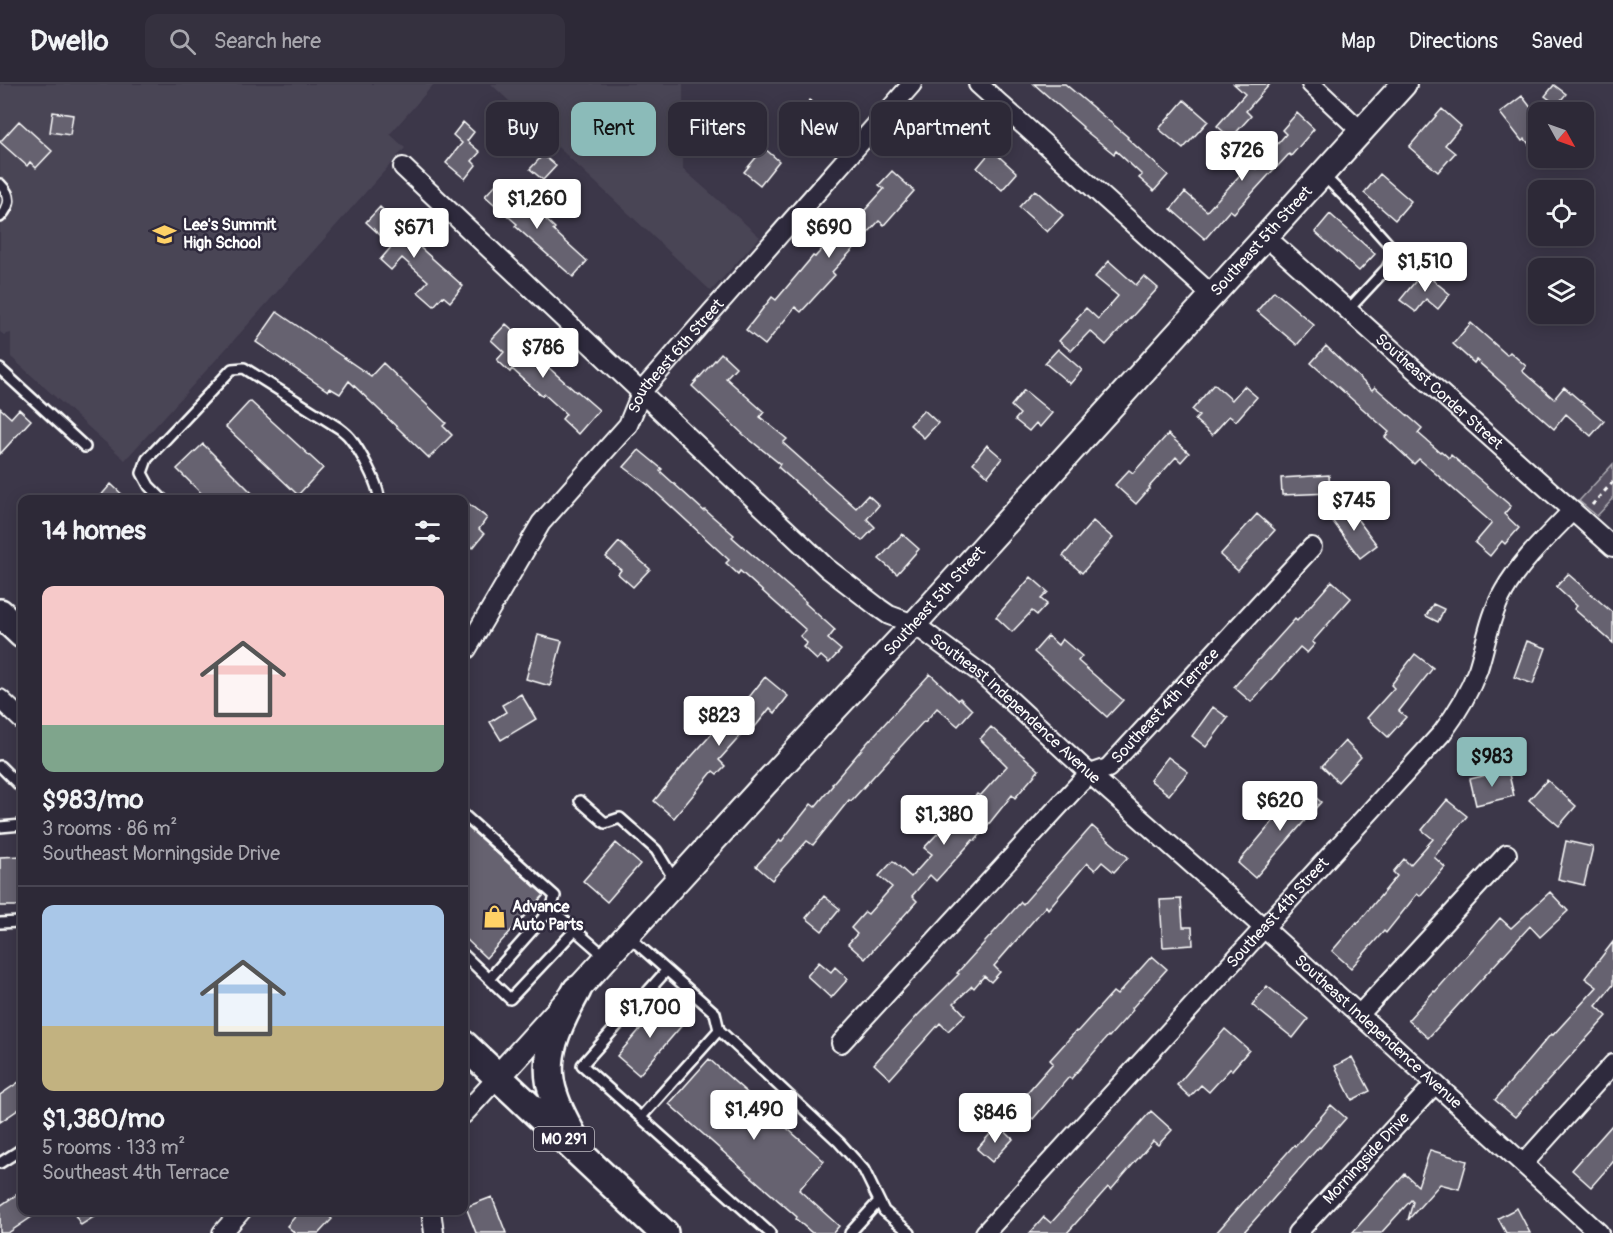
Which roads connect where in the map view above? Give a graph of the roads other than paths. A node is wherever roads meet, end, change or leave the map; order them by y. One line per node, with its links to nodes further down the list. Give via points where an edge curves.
1 (912, 84): 14 (street, Southeast 6th Street)
2 (978, 84): 11 (street)
3 (1311, 84): 5 (street)
4 (1404, 84): 5 (street, Southeast 5th Street)
5 (1361, 131): 7 (street, Southeast 5th Street)
6 (403, 167): 14 (street, Southeast Independence Avenue)
7 (1322, 174): 10 (street, Southeast 5th Street); 12 (lane, via 1392,248 1387,268)
8 (0, 184): 9 (lane, via 8,191 9,200)
9 (0, 217)
10 (1266, 237): 11 (street, Southeast 5th Street); 12 (street, Southeast Corder Street)
11 (1212, 295): 22 (street, Southeast 5th Street)
12 (1348, 310): 18 (street, Southeast Corder Street)
13 (0, 369): 15 (lane)
14 (642, 391): 22 (street, Southeast Independence Avenue, via 827,568 889,615); 24 (street, Southeast 6th Street, via 628,425 541,523)
15 (85, 447)
16 (158, 495): 17 (lane, via 142,473 147,459 232,369 244,368 350,438)
17 (380, 495)
18 (1576, 514): 20 (street, Southeast Corder Street); 39 (street, Southeast 4th Street, via 1518,570 1503,592 1466,698 1442,733)
19 (1312, 547): 28 (street, Southeast 4th Terrace, via 1108,768)
20 (1613, 547)
21 (0, 613): 23 (main road)
22 (914, 624): 28 (street, Southeast Independence Avenue, via 983,675); 35 (street, Southeast 5th Street)
23 (18, 630)
24 (468, 647)
25 (0, 699): 26 (street)
26 (18, 716)
27 (0, 766): 29 (lane)
28 (1090, 774): 39 (street, Southeast Independence Avenue); 49 (street, Southeast 4th Terrace)
29 (18, 784)
30 (580, 801): 35 (lane, via 605,823 620,818 656,850)
31 (468, 819): 36 (lane, via 555,896)
32 (18, 825): 33 (lane)
33 (0, 827)
34 (1507, 854): 47 (street)
35 (676, 883): 41 (street, Southeast 5th Street)
36 (551, 909): 40 (lane); 45 (lane)
37 (18, 922): 38 (lane)
38 (0, 923)
39 (1264, 928): 47 (street, Southeast Independence Avenue); 69 (street, Southeast 4th Street)
40 (575, 930): 42 (lane); 45 (lane, via 510,999)
41 (627, 936): 42 (street, Southeast 5th Street); 44 (lane)
42 (607, 958): 46 (street, Southeast 5th Street)
43 (468, 959): 45 (lane)
44 (666, 971): 48 (lane, via 715,1013); 55 (lane, via 582,1065)
45 (489, 979)
46 (577, 990): 52 (street, Southeast 5th Street); 57 (main road, via 555,1034 548,1070 554,1097)
47 (1359, 1015): 53 (street, Southeast Independence Avenue)
48 (719, 1030): 55 (lane); 60 (lane, via 839,1143 864,1170)
49 (841, 1043)
50 (468, 1049): 52 (main road, MO 291)
51 (1613, 1065): 59 (street)
52 (498, 1077): 54 (street, Southeast 5th Street); 57 (main road, MO 291)
53 (1435, 1084): 59 (street, Southeast Independence Avenue); 70 (street, Morningside Drive)
54 (468, 1110)
55 (640, 1117): 66 (lane)
56 (18, 1152): 58 (lane)
57 (583, 1157): 65 (main road, MO 291)
58 (0, 1163)
59 (1524, 1163): 71 (street, Southeast Independence Avenue)
60 (879, 1201): 67 (lane); 68 (lane, via 884,1211)
61 (238, 1215): 63 (street)
62 (432, 1215): 64 (street)
63 (222, 1233)
64 (434, 1233)
65 (664, 1233)
66 (770, 1233)
67 (850, 1233)
68 (910, 1233)
69 (985, 1233)
70 (1297, 1233)
71 (1599, 1233)

